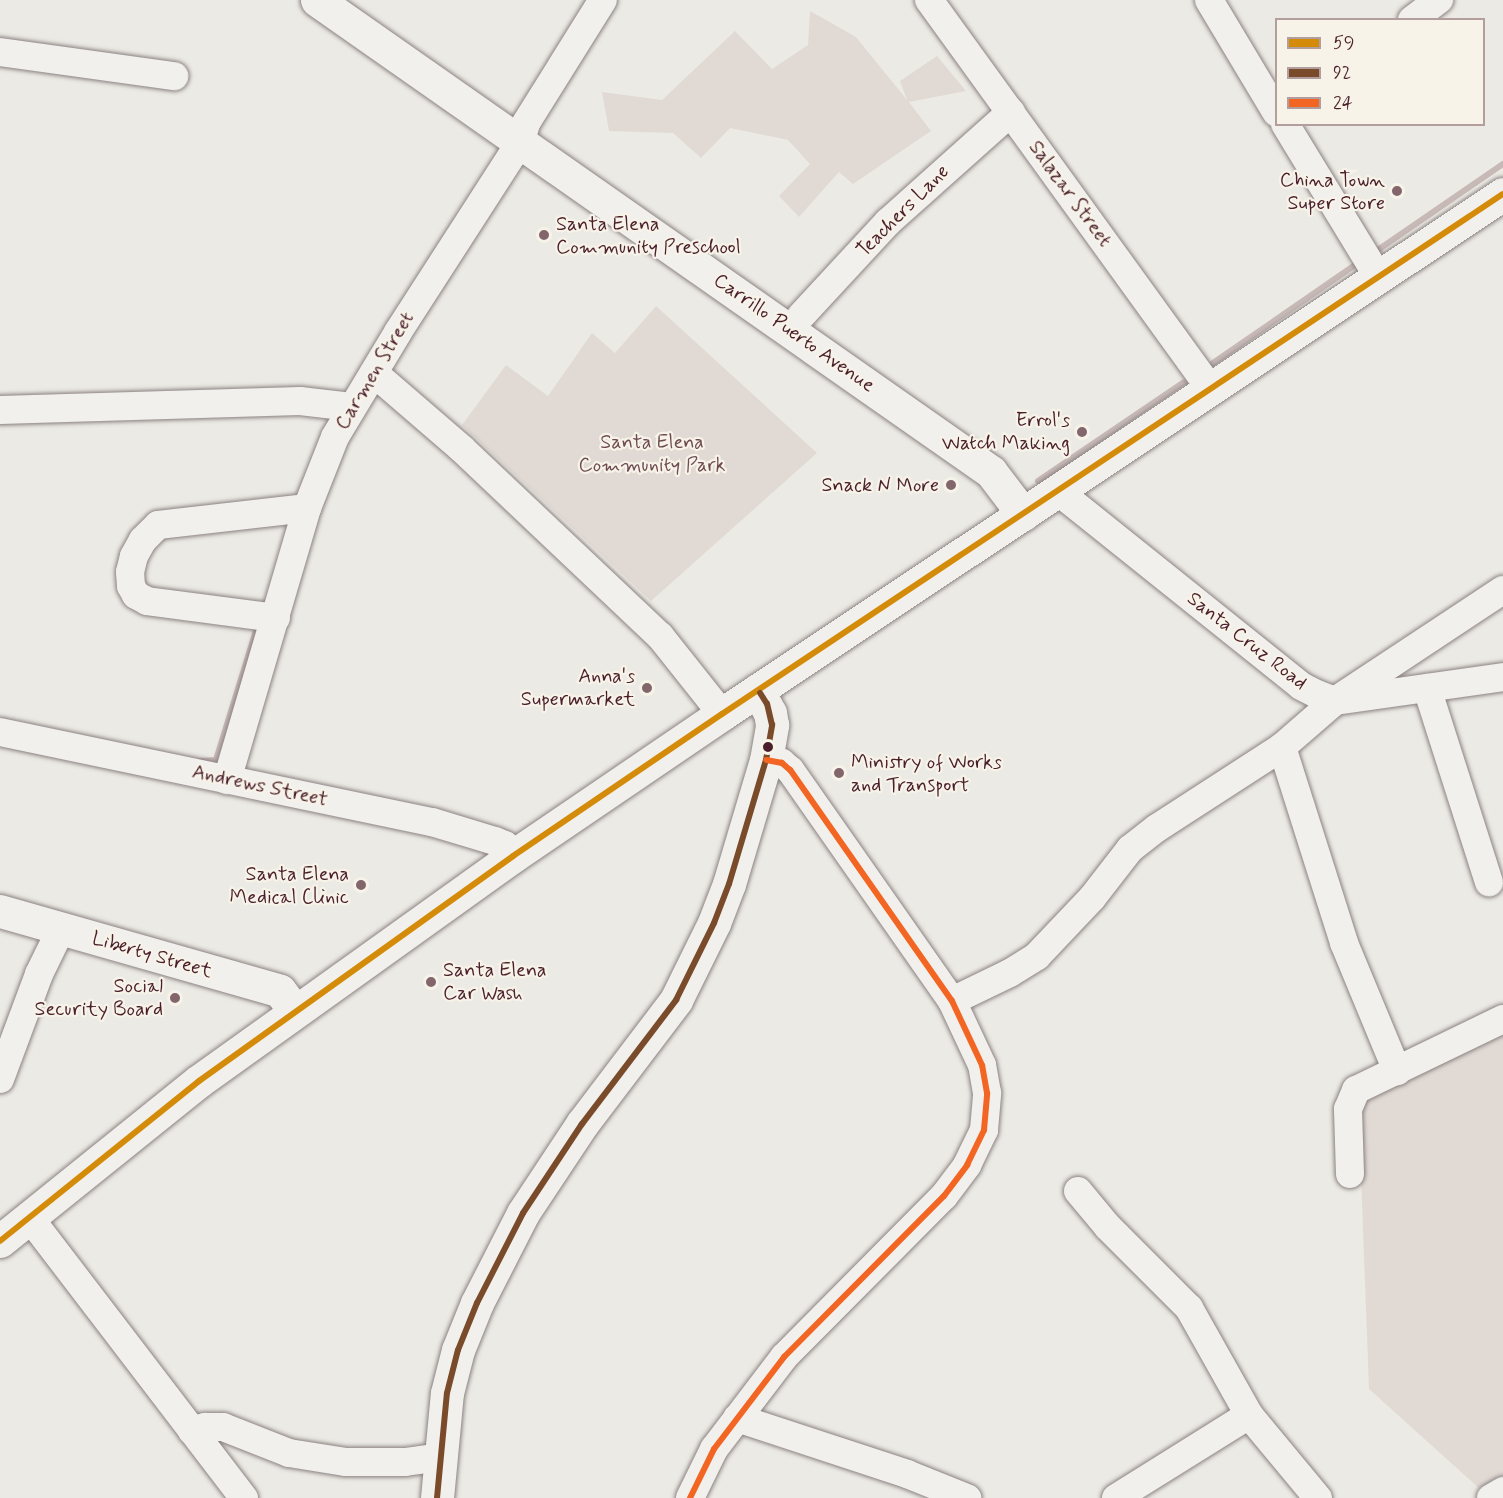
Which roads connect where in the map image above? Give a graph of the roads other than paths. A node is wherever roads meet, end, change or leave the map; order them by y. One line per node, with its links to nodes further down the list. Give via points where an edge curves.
1 (318, 0): 13 (main road, Carrillo Puerto Avenue)
2 (348, 0): 13 (main road, Carrillo Puerto Avenue)
3 (603, 0): 13 (street, Carmen Street)
4 (929, 0): 11 (street, Salazar Street)
5 (1209, 0): 10 (street)
6 (1439, 0): 7 (street)
7 (1415, 18)
8 (0, 52): 9 (street)
9 (174, 76)
10 (1275, 109)
11 (1011, 112): 16 (street, Teachers Lane, via 896,215); 18 (street, Salazar Street)
12 (1285, 126): 15 (street)
13 (523, 132): 16 (main road, Carrillo Puerto Avenue); 17 (street, Carmen Street); 21 (main road, Carrillo Puerto Avenue, via 991,472)
14 (1501, 199): 15 (main road)
15 (1379, 278): 18 (main road)
16 (801, 316): 21 (main road, Carrillo Puerto Avenue, via 1005,460)
17 (374, 373): 19 (street, Carmen Street); 29 (street, via 462,449 660,636)
18 (1211, 390): 21 (main road)
19 (352, 407): 20 (street, via 300,401); 22 (street, Carmen Street, via 335,437)
20 (0, 410)
21 (1041, 501): 27 (main road); 28 (street, Santa Cruz Road, via 1069,500 1301,686)
22 (307, 508): 24 (street, Carmen Street); 24 (street, via 158,525 134,556 131,586 136,595 147,601)
23 (1503, 590): 28 (street)
24 (276, 618): 33 (street, Carmen Street)
25 (1503, 677): 26 (street)
26 (1427, 688): 28 (street); 35 (street)
27 (758, 690): 29 (main road); 32 (main road, via 772,724)
28 (1335, 701): 31 (street)
29 (722, 714): 34 (main road)
30 (0, 732): 33 (street, Andrews Street)
31 (1282, 747): 38 (street, via 1130,849 1092,898 1037,956); 41 (street, via 1344,943)
32 (766, 760): 38 (street, via 782,763 790,770); 50 (main road, via 729,884 690,975 676,1000 551,1169 523,1213 477,1303 451,1373)
33 (227, 780): 34 (street, Andrews Street, via 463,830 505,845)
34 (513, 856): 39 (main road)
35 (1489, 882)
36 (0, 911): 37 (main road, Liberty Street)
37 (61, 929): 39 (main road, Liberty Street, via 280,991); 42 (street, via 39,974)
38 (952, 1001): 48 (street, via 982,1065 987,1093 984,1130 967,1165 944,1196 784,1357)
39 (295, 1011): 45 (main road, via 199,1081)
40 (1503, 1019): 41 (street)
41 (1397, 1071): 43 (street, via 1356,1090 1348,1109)
42 (0, 1079)
43 (1350, 1174)
44 (1078, 1191): 47 (street, via 1108,1227 1189,1308)
45 (29, 1217): 46 (main road); 49 (street)
46 (0, 1241)
47 (1249, 1415): 56 (street); 57 (street)
48 (737, 1418): 54 (street, via 714,1449); 55 (street)
49 (192, 1431): 50 (street, via 205,1426 223,1427 289,1453 346,1462 405,1462); 52 (street)
50 (439, 1457): 53 (main road)
51 (1503, 1491): 58 (street)
52 (244, 1498)
53 (437, 1498)
54 (690, 1498)
55 (967, 1498)
56 (1116, 1498)
57 (1318, 1498)
58 (1491, 1498)

